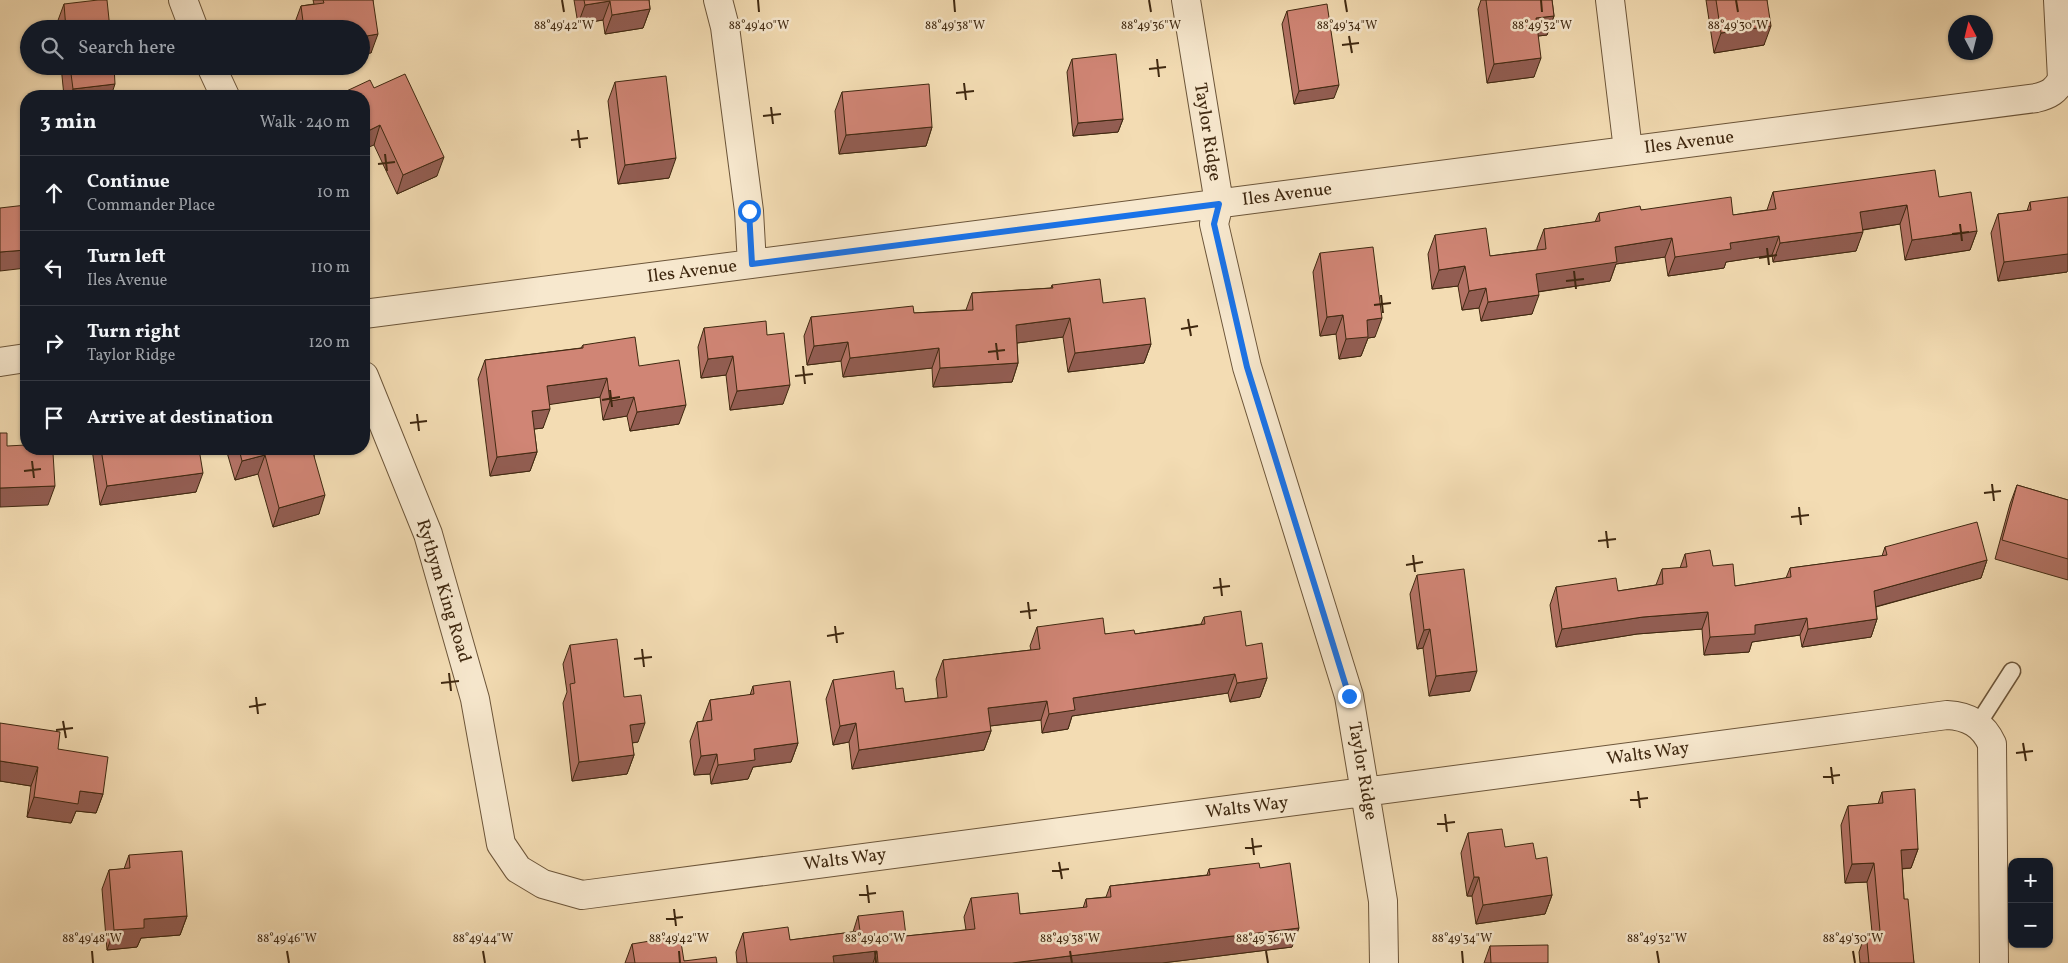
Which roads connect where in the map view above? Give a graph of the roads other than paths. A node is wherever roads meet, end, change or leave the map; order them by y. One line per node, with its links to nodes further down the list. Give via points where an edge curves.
1 (183, 0): 6 (street)
2 (718, 0): 12 (street, via 728,46 749,211)
3 (1186, 0): 11 (street, Taylor Ridge)
4 (1610, 0): 10 (street)
5 (2058, 0): 9 (street)
6 (191, 20)
7 (215, 75): 8 (street)
8 (222, 90)
9 (2063, 91): 10 (street, Iles Avenue, via 2036,98)
10 (1628, 150): 11 (street, Iles Avenue)
11 (1219, 204): 12 (street, Iles Avenue); 19 (street, Taylor Ridge, via 1214,224 1247,367 1349,696)
12 (752, 264): 13 (street, Iles Avenue)
13 (370, 313)
14 (20, 359): 15 (street)
15 (0, 362)
16 (370, 391): 20 (street, Rythym King Road, via 428,534 475,699 501,844)
17 (2012, 670): 18 (lane)
18 (1978, 724): 19 (street, Walts Way, via 1961,716 1947,715); 22 (street, via 1987,734 1993,752)
19 (1366, 792): 20 (street, Walts Way, via 582,894 543,884); 21 (street, Taylor Ridge, via 1384,901)
20 (518, 869)
21 (1384, 963)
22 (1994, 963)

